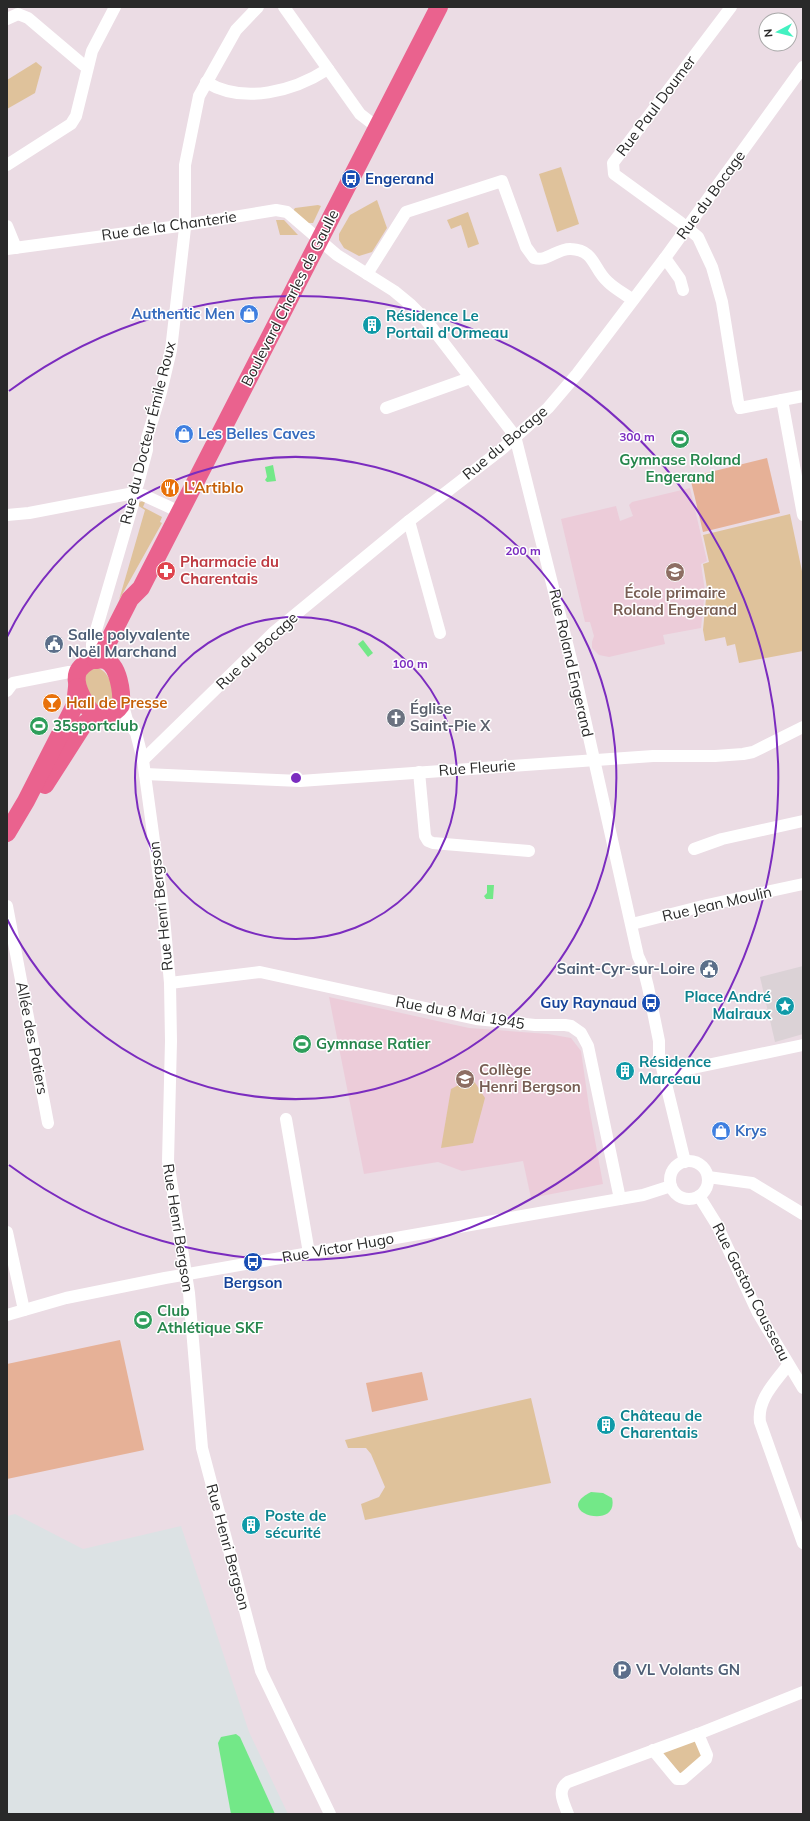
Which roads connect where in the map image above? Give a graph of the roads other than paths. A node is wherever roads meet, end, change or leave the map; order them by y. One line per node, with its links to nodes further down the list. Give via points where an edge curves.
1 (115, 7): 8 (street, via 92,51)
2 (258, 7): 10 (street, Rue du Docteur Émile Roux, via 232,36)
3 (284, 7): 9 (street)
4 (439, 7): 11 (main road, Boulevard Charles de Gaulle)
5 (731, 7): 15 (street, Rue Paul Doumer, via 612,163 614,174)
6 (12, 13): 8 (street, via 28,18)
7 (803, 67): 15 (street, Rue du Bocage)
8 (87, 68): 12 (street, via 76,116 71,124)
9 (328, 70): 10 (street, via 301,84 270,92 237,93 219,89); 11 (street, via 360,114)
10 (206, 82): 14 (street, Rue du Docteur Émile Roux, via 199,96 185,165)
11 (378, 128): 16 (main road, Boulevard Charles de Gaulle)
12 (7, 165)
13 (7, 226): 17 (street)
14 (185, 226): 16 (street, Rue de la Chanterie, via 282,210 288,212); 17 (street, Rue de la Chanterie); 27 (street, Rue du Docteur Émile Roux, via 170,350 147,438 147,450)
15 (686, 227): 18 (street, Rue du Bocage); 24 (street, Rue Paul Doumer, via 698,237 716,278 740,408)
16 (320, 241): 19 (street, Rue Roland Engerand); 28 (main road, Boulevard Charles de Gaulle)
17 (11, 248)
18 (665, 258): 20 (street, via 680,279); 21 (street, Rue du Bocage)
19 (367, 274): 21 (street, via 406,212 502,181 526,247 534,258 543,259 564,250 581,251 593,259 608,283); 22 (street, Rue Roland Engerand, via 394,290 426,320)
20 (683, 290)
21 (633, 300): 26 (street, Rue du Bocage, via 548,408)
22 (470, 378): 25 (street); 26 (street, Rue Roland Engerand)
23 (803, 396): 24 (street)
24 (782, 400): 30 (street)
25 (386, 408)
26 (515, 436): 31 (street, Rue du Bocage, via 502,449); 39 (street, Rue Roland Engerand)
27 (134, 493): 28 (street); 29 (street); 33 (street, Rue du Docteur Émile Roux, via 92,644)
28 (180, 512): 33 (main road, Boulevard Charles de Gaulle, via 141,588 139,600 120,638)
29 (7, 515)
30 (803, 515)
31 (409, 521): 32 (street); 38 (street, Rue du Bocage, via 273,633)
32 (440, 633)
33 (100, 662): 34 (main road, via 82,666); 36 (main road, via 121,686)
34 (77, 680): 35 (street, via 69,672); 36 (main road, via 89,710); 43 (main road, via 75,705)
35 (9, 684)
36 (114, 713): 38 (street, Rue Henri Bergson, via 136,733); 45 (main road, via 84,724)
37 (803, 728): 39 (street, Rue Fleurie, via 754,752 743,754)
38 (143, 760): 41 (street, Rue Henri Bergson)
39 (594, 760): 40 (street, Rue Fleurie); 49 (street, Rue Roland Engerand)
40 (419, 772): 41 (street, Rue Fleurie, via 300,781); 46 (street, via 425,836 428,841)
41 (145, 774): 50 (street, Rue Henri Bergson)
42 (803, 821): 44 (street, via 722,839)
43 (7, 834)
44 (694, 848)
45 (7, 849)
46 (529, 851)
47 (803, 884): 49 (street, Rue Jean Moulin)
48 (7, 906): 54 (street, Allée des Potiers)
49 (632, 924): 52 (street, Rue Roland Engerand, via 638,956 648,987)
50 (170, 983): 59 (street, Rue du 8 Mai 1945, via 260,972 476,1019 570,1026 581,1033 588,1046); 63 (street, Rue Henri Bergson, via 171,1041 167,1147 169,1175)
51 (803, 1045): 52 (street)
52 (664, 1074): 55 (street, Rue Roland Engerand)
53 (286, 1119): 62 (street)
54 (48, 1123)
55 (685, 1162): 56 (street, via 702,1166); 57 (street, via 672,1170)
56 (708, 1177): 58 (street, via 705,1191); 60 (street, via 752,1183)
57 (671, 1186): 58 (street, via 679,1196 692,1199); 59 (street, Rue Victor Hugo, via 642,1196)
58 (699, 1196): 66 (street, Rue Gaston Cousseau, via 717,1225 758,1312)
59 (620, 1199): 62 (street, Rue Victor Hugo)
60 (803, 1214)
61 (7, 1232): 64 (street)
62 (309, 1253): 63 (street, Rue Victor Hugo)
63 (186, 1274): 64 (street, Rue Victor Hugo, via 66,1298); 72 (street, Rue Henri Bergson, via 202,1448 261,1671)
64 (24, 1310): 65 (street, Rue Victor Hugo)
65 (7, 1315)
66 (788, 1365): 67 (street, Rue Gaston Cousseau); 68 (street, via 762,1400 759,1412 760,1422)
67 (803, 1388)
68 (803, 1543)
69 (803, 1692): 70 (street)
70 (698, 1734): 71 (street); 71 (street, via 707,1755 706,1759 683,1779 677,1779)
71 (653, 1750): 73 (street, via 564,1785 561,1794)
72 (330, 1814)
73 (568, 1814)

